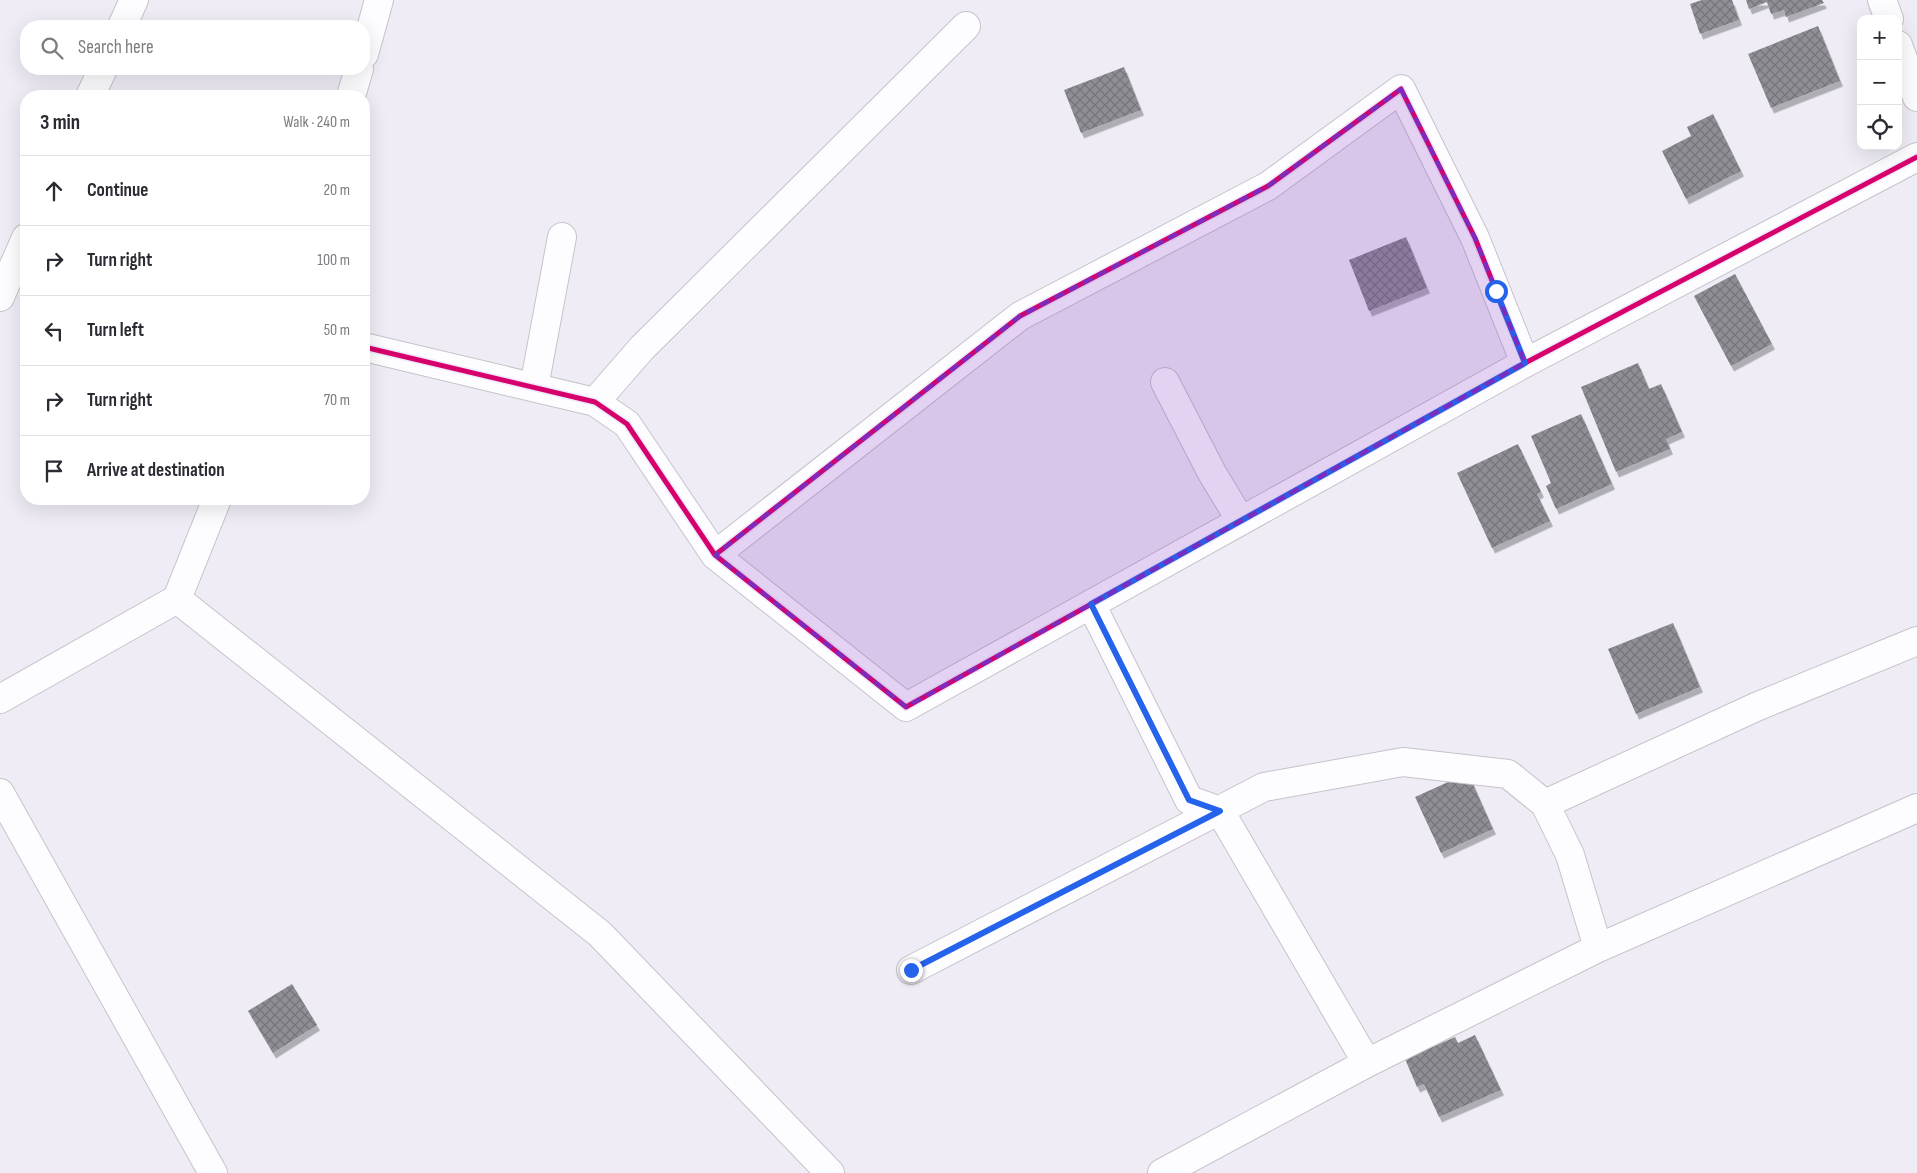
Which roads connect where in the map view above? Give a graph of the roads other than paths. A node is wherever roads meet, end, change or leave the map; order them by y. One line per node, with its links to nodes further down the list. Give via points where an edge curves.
1 (134, 0): 5 (street)
2 (380, 0): 7 (street)
3 (1882, 0): 4 (street)
4 (1888, 15)
5 (125, 20)
6 (966, 26): 22 (street, via 642,348)
7 (370, 34)
8 (1902, 56): 13 (street)
9 (100, 75): 11 (street)
10 (358, 75): 12 (street)
11 (93, 90)
12 (354, 90)
13 (1917, 97)
14 (1917, 157): 19 (street)
15 (562, 237): 21 (street)
16 (20, 252): 17 (street)
17 (0, 297)
18 (370, 348): 21 (street)
19 (1525, 363): 24 (street); 25 (street, via 1475,238 1401,89 1268,186 1020,316)
20 (1165, 382): 24 (street)
21 (534, 387): 22 (street)
22 (595, 402): 25 (street, via 627,424)
23 (214, 505): 26 (street)
24 (1241, 521): 27 (street)
25 (715, 554): 27 (street, via 906,707)
26 (177, 599): 29 (street); 38 (street, via 600,934)
27 (1091, 604): 33 (street, via 1189,800)
28 (1917, 641): 31 (street, via 1756,707)
29 (0, 699)
30 (0, 792): 37 (street)
31 (1545, 804): 33 (street, via 1508,774 1402,762 1264,787); 34 (street, via 1570,854)
32 (1917, 808): 34 (street)
33 (1220, 811): 35 (street); 36 (street)
34 (1598, 948): 36 (street)
35 (911, 970)
36 (1367, 1063): 39 (street)
37 (213, 1173)
38 (830, 1173)
39 (1162, 1173)

